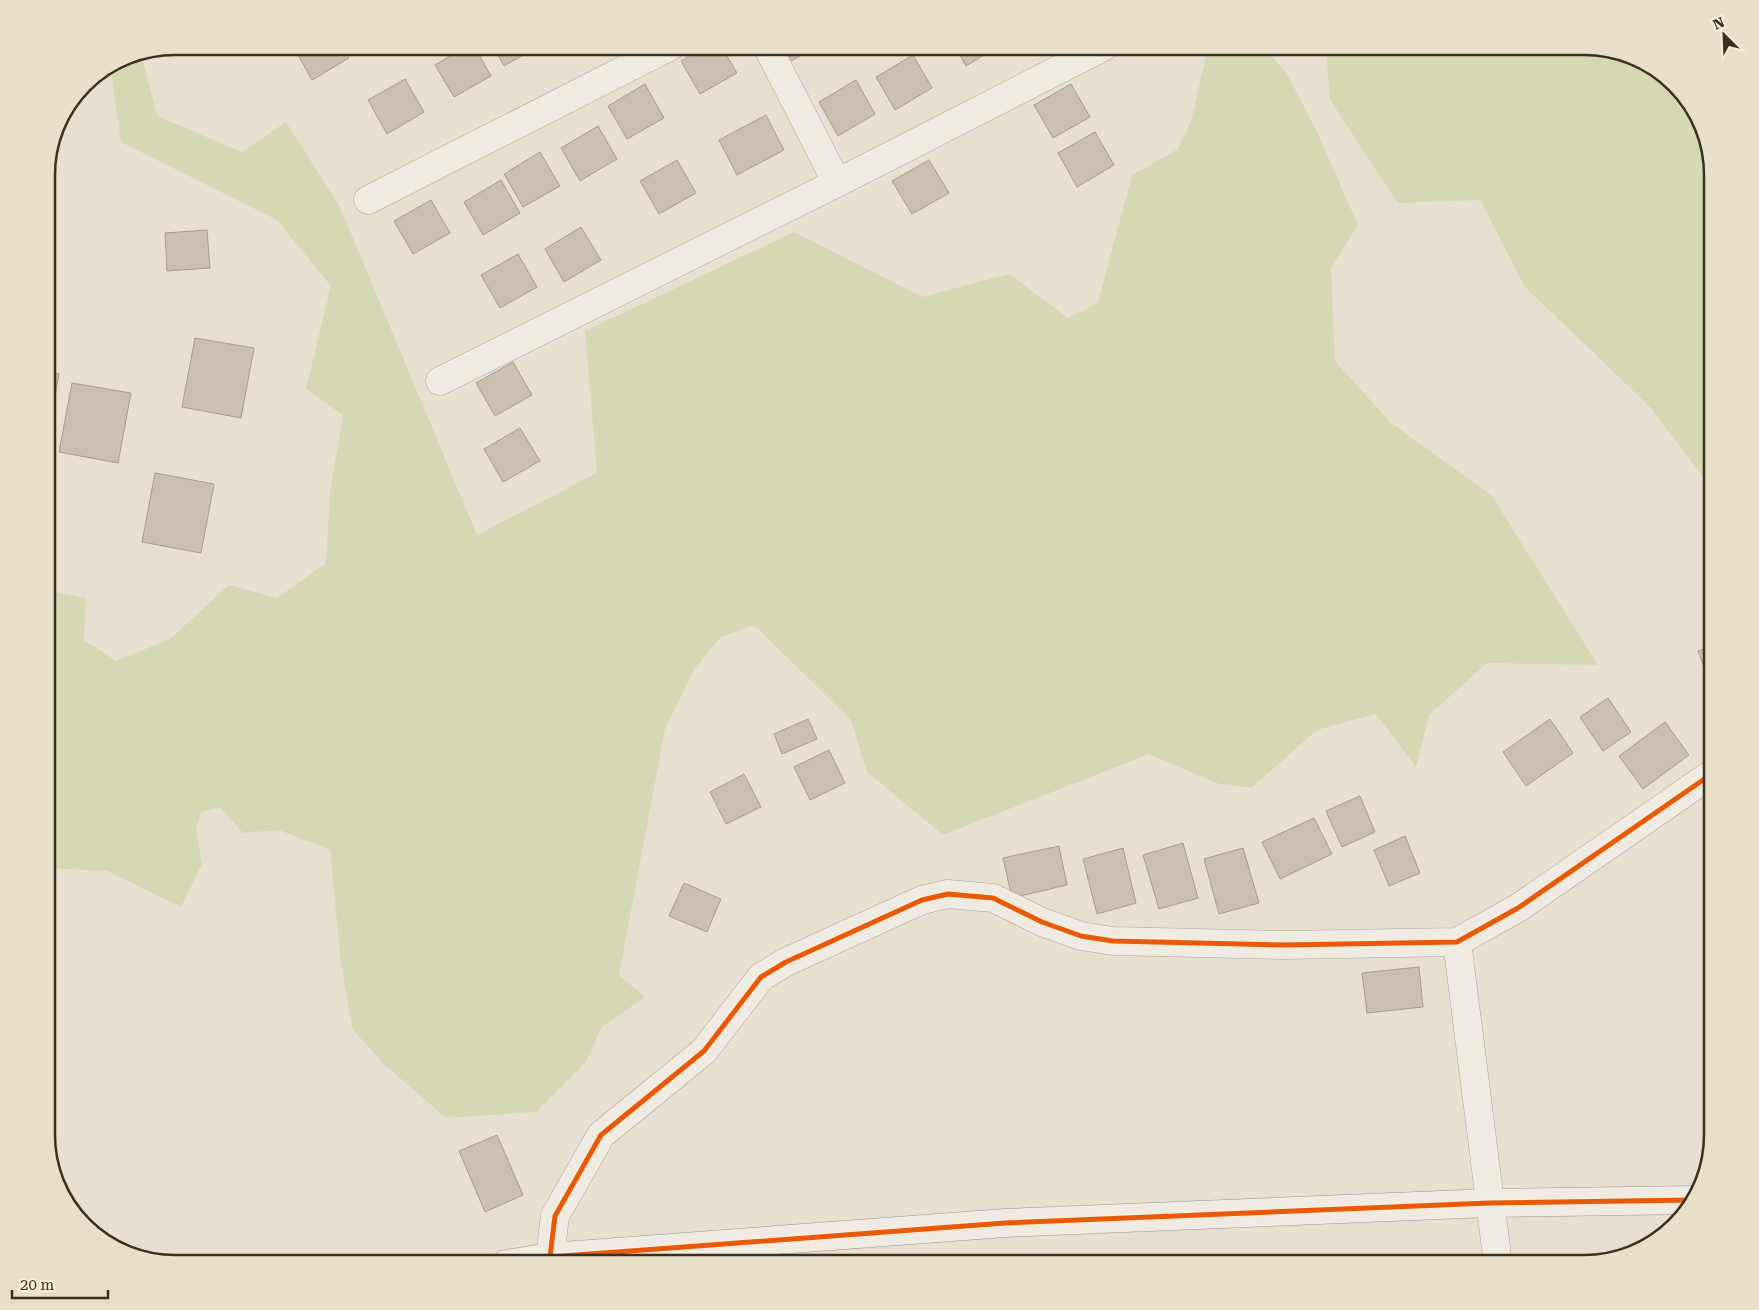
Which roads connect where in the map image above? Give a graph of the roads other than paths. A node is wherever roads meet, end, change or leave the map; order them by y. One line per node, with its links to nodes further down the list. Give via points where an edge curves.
1 (653, 55): 5 (street)
2 (773, 55): 4 (street)
3 (1087, 55): 4 (street)
4 (837, 183): 6 (street)
5 (368, 200)
6 (440, 381)
7 (1704, 779): 8 (street, via 1518,908)
8 (1457, 942): 10 (street); 11 (street, via 1284,945 1112,941 1081,936 1042,922 993,898 948,894 922,900 761,976 704,1050 601,1135 555,1216)
9 (1684, 1200): 10 (street)
10 (1490, 1203): 12 (street, via 1005,1223); 13 (street)
11 (550, 1255)
12 (589, 1255)
13 (1497, 1255)

